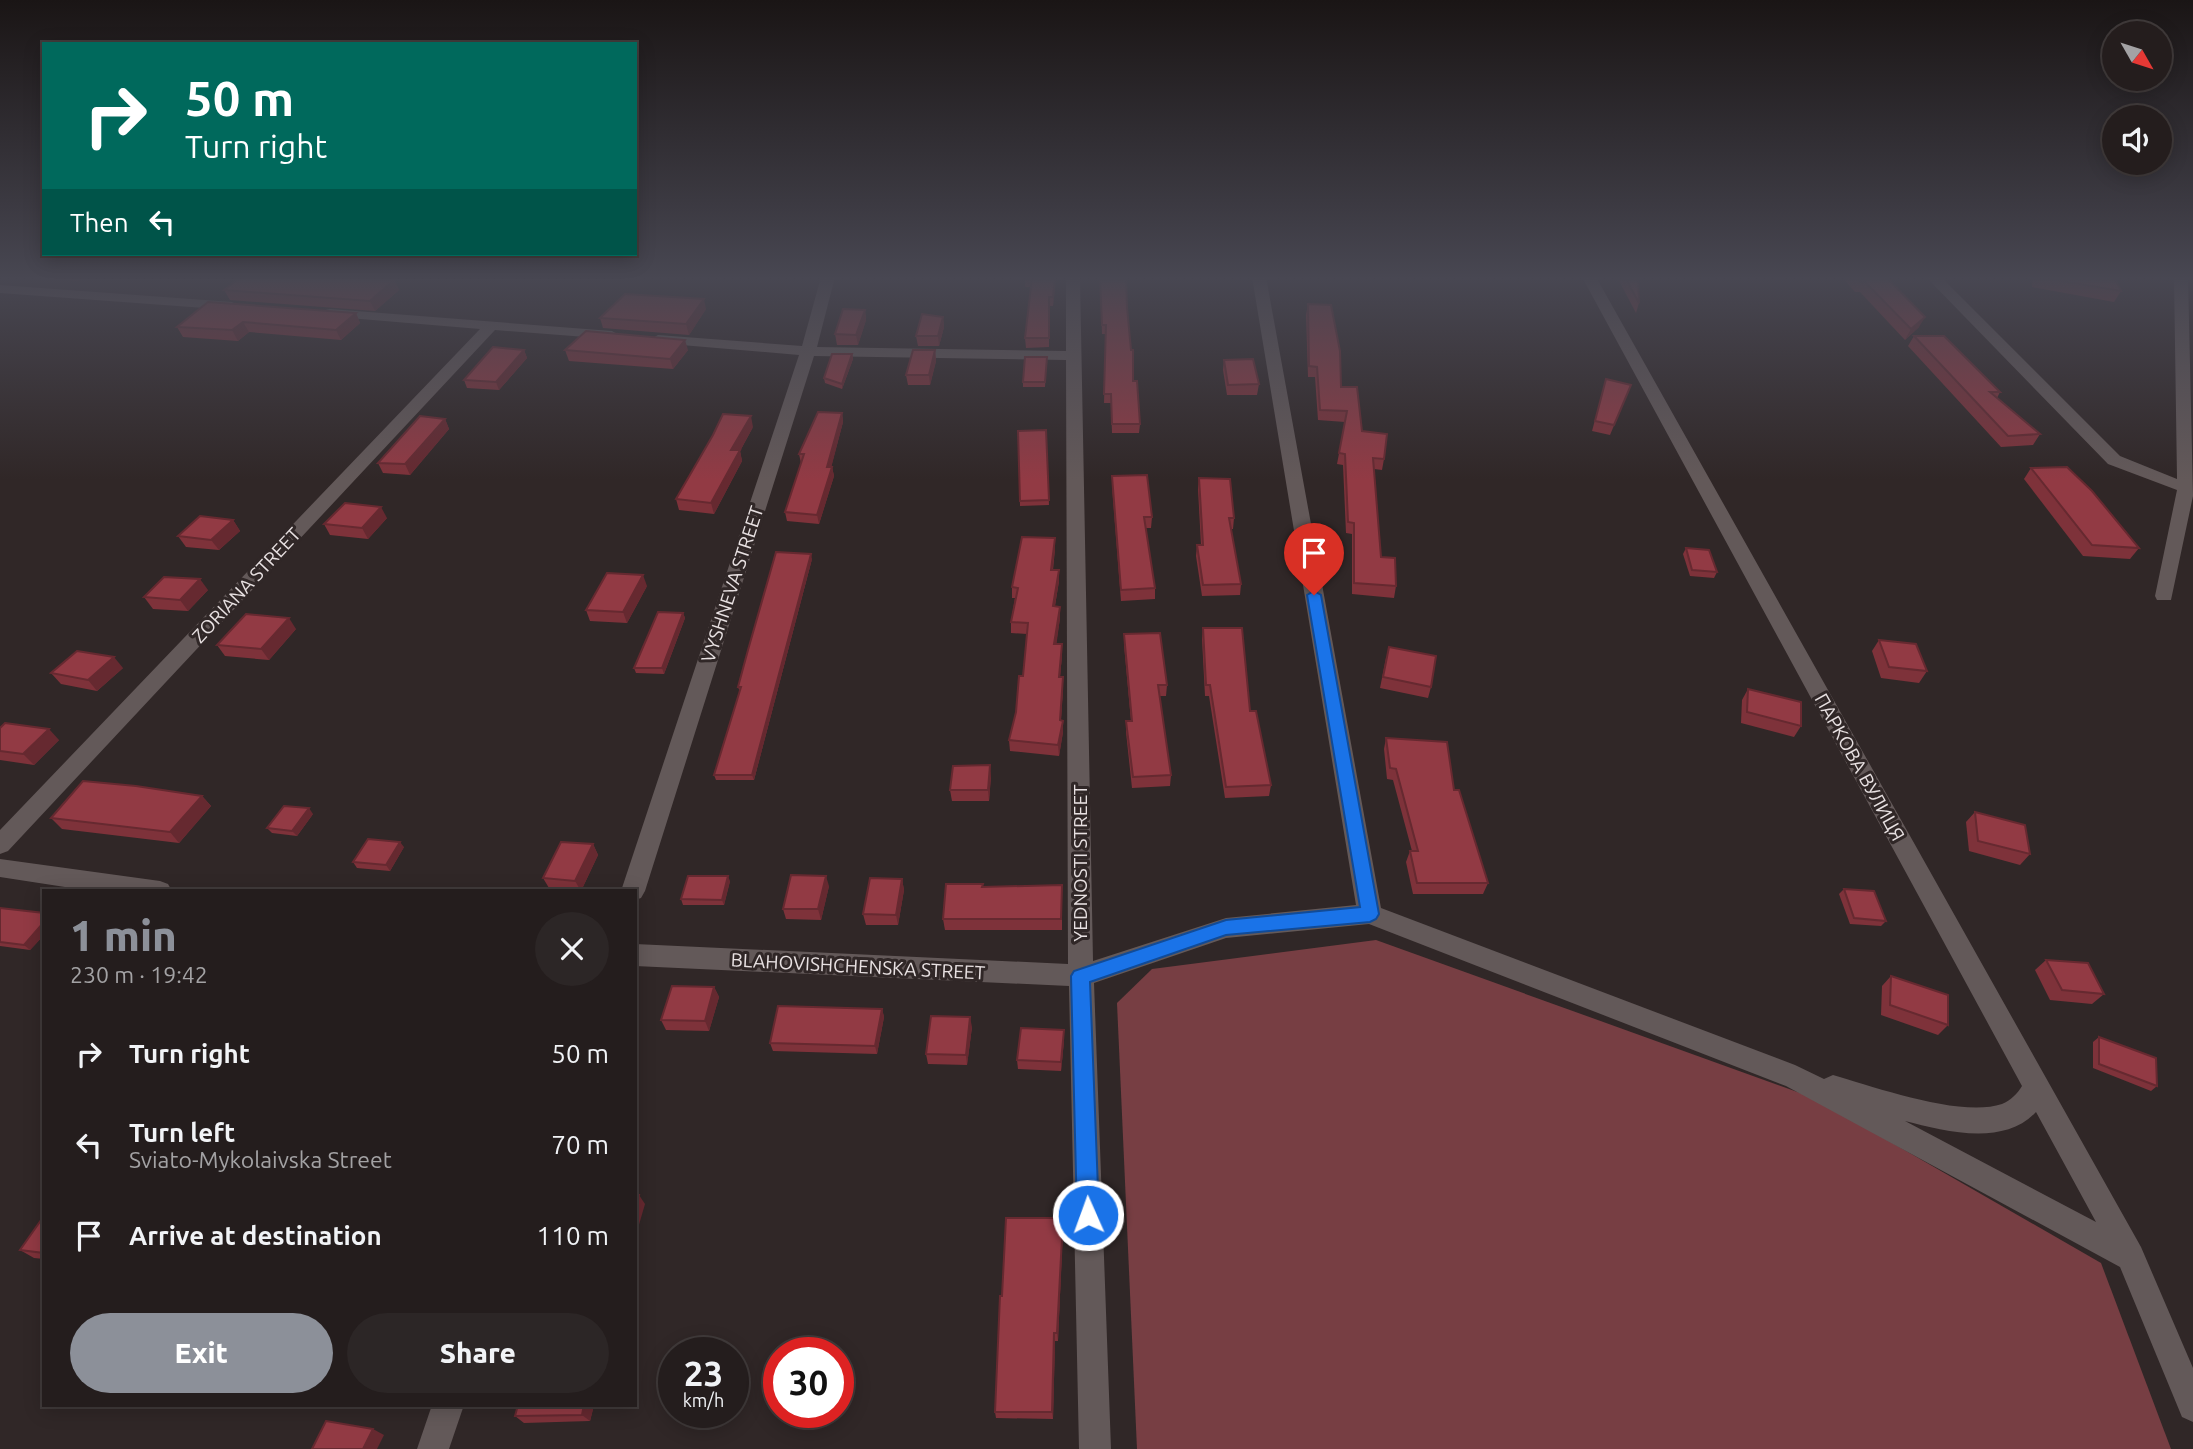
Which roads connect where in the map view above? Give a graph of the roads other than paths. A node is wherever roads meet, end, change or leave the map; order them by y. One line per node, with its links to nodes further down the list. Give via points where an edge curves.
1 (473, 345): 13 (street, ZORIANA STREET)
2 (730, 345): 9 (street)
3 (810, 345): 9 (street, VYSHNEVA STREET)
4 (1076, 345): 10 (street, YEDNOSTI STREET)
5 (1271, 345): 17 (street)
6 (1626, 345): 21 (street, ПАРКОВА ВУЛИЦЯ)
7 (2000, 345): 11 (street, via 2114,460)
8 (2183, 345): 11 (street)
9 (808, 351): 10 (street); 16 (street, VYSHNEVA STREET)
10 (1076, 356): 19 (street, YEDNOSTI STREET)
11 (2186, 488): 12 (street)
12 (2164, 596)
13 (0, 845)
14 (0, 868): 15 (street)
15 (146, 889)
16 (634, 889)
17 (1370, 914): 19 (street, via 1226,928); 20 (street)
18 (637, 955): 19 (street, BLAHOVISHCHENSKA STREET)
19 (1081, 976): 26 (street, YEDNOSTI STREET)
20 (1796, 1077): 21 (street, via 1934,1116 1986,1122 2020,1110); 22 (street)
21 (2037, 1087): 22 (street, ПАРКОВА ВУЛИЦЯ)
22 (2132, 1258): 23 (street, ПАРКОВА ВУЛИЦЯ)
23 (2193, 1406)
24 (448, 1407): 25 (street)
25 (433, 1449)
26 (1095, 1449)

